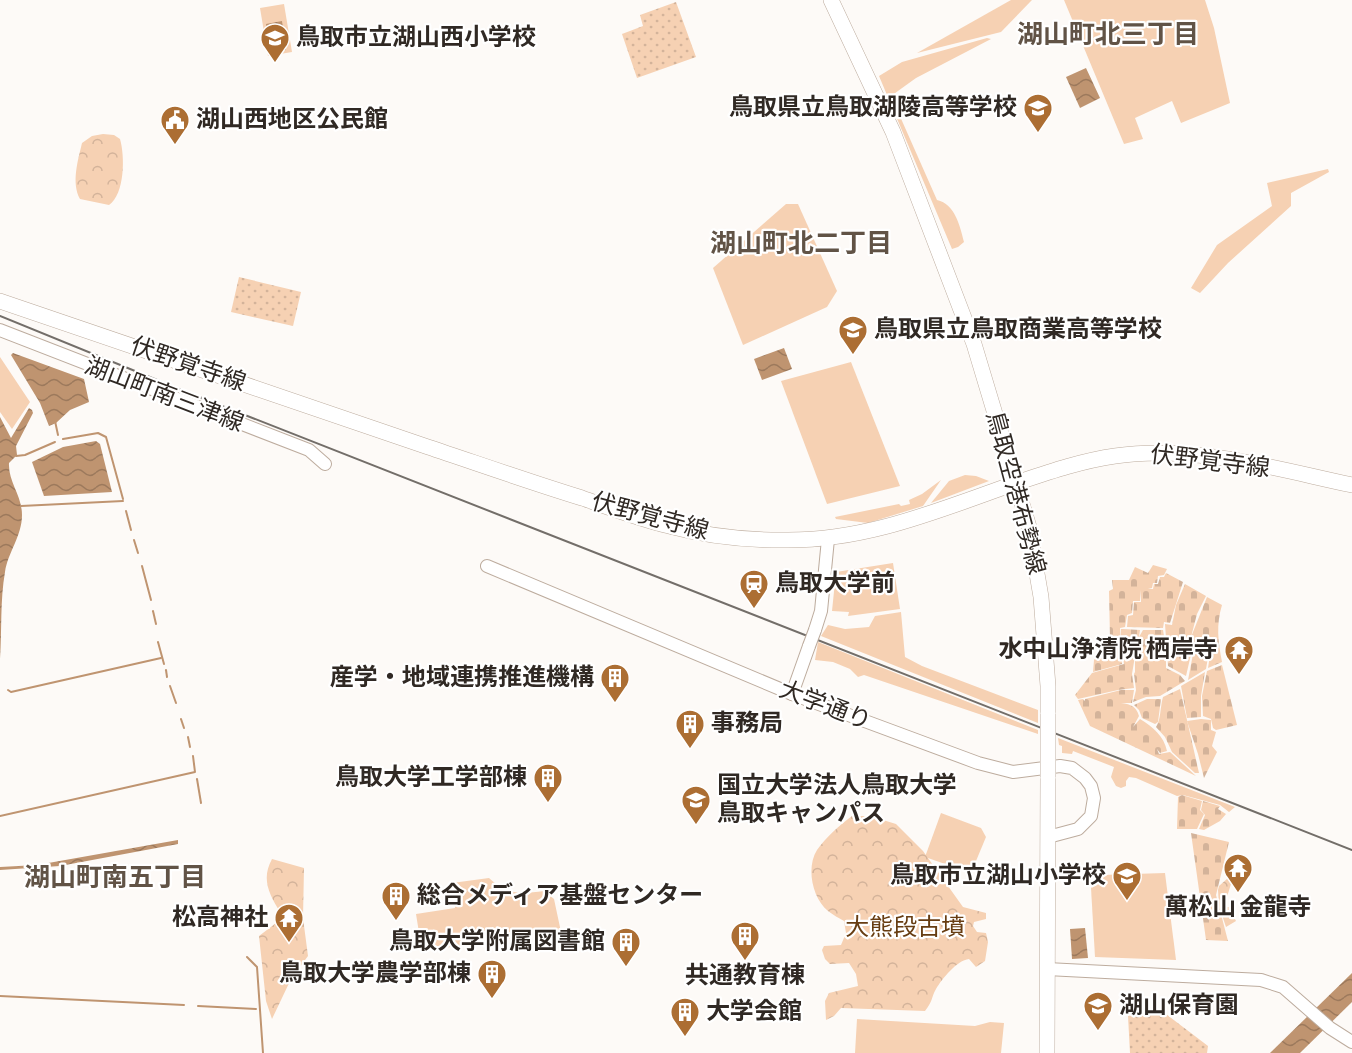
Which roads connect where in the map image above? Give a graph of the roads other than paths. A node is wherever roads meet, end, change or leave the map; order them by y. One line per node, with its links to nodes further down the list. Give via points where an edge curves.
1 (831, 0): 5 (main road, 鳥取空港布勢線, via 893,132 974,344)
2 (0, 301): 7 (main road, 伏野覚寺線, via 668,526 752,539)
3 (0, 330): 4 (street, 湖山町南三津線, via 309,450)
4 (325, 464)
5 (1016, 484): 6 (main road, 伏野覚寺線, via 1084,462 1152,452 1248,463); 7 (main road, 伏野覚寺線, via 904,523); 10 (main road, 鳥取空港布勢線, bridge, via 1029,527 1041,597 1048,686)
6 (1352, 485)
7 (828, 539): 9 (street, bridge, via 821,611)
8 (487, 566): 9 (street, 大学通り)
9 (792, 694): 10 (street, 大学通り, via 1003,771 1072,768 1091,786 1092,816 1078,829)
10 (1048, 837): 11 (main road, 鳥取空港布勢線)
11 (1047, 969): 12 (street, via 1261,980 1283,987); 13 (main road, 鳥取空港布勢線)
12 (1352, 1042)
13 (1047, 1053)

